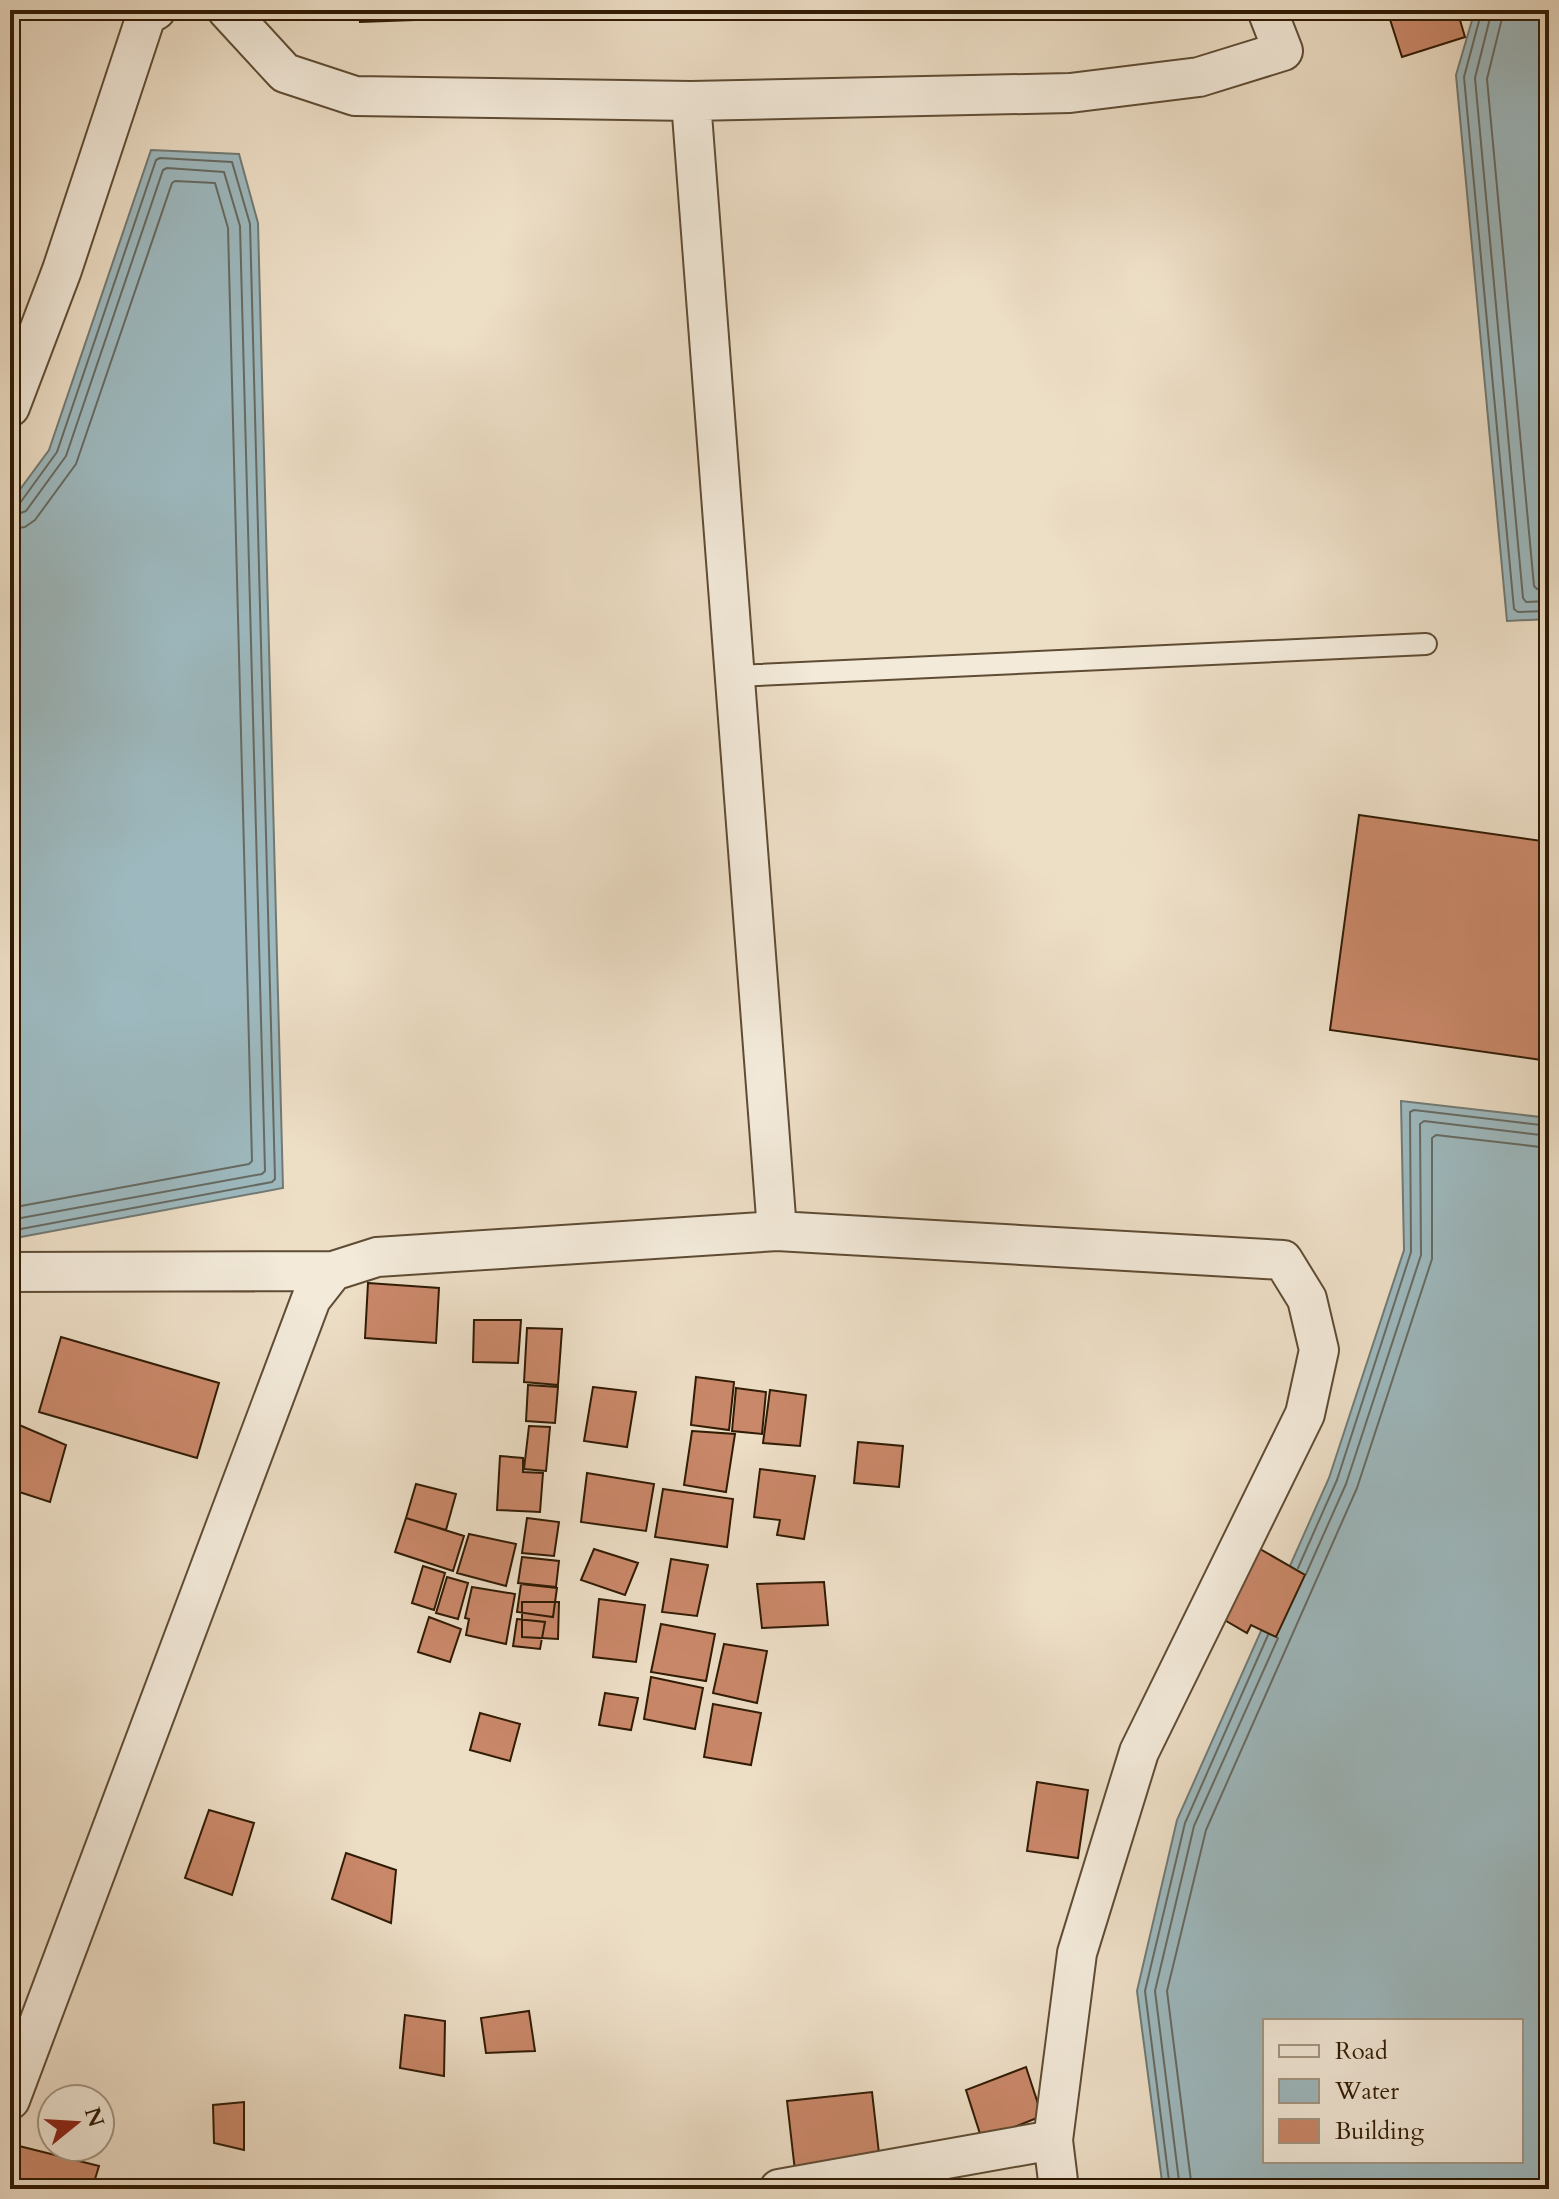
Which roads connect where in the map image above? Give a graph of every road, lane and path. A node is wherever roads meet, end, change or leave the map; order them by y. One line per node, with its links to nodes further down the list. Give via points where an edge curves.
1 (156, 10): 5 (street, via 146,16 62,270)
2 (227, 10): 4 (street, via 285,73 355,96)
3 (1267, 10): 4 (street, via 1283,51 1199,77 1070,93)
4 (691, 101): 7 (street)
5 (10, 407)
6 (1426, 644): 7 (lane)
7 (735, 676): 8 (street)
8 (777, 1231): 9 (street, via 377,1257); 12 (street, via 1283,1260 1307,1299 1319,1350 1305,1414 1139,1752 1077,1953)
9 (333, 1271): 10 (street); 11 (street, via 311,1299)
10 (10, 1272)
11 (10, 2100)
12 (1053, 2140): 13 (street); 14 (street)
13 (779, 2189)
14 (1059, 2189)

